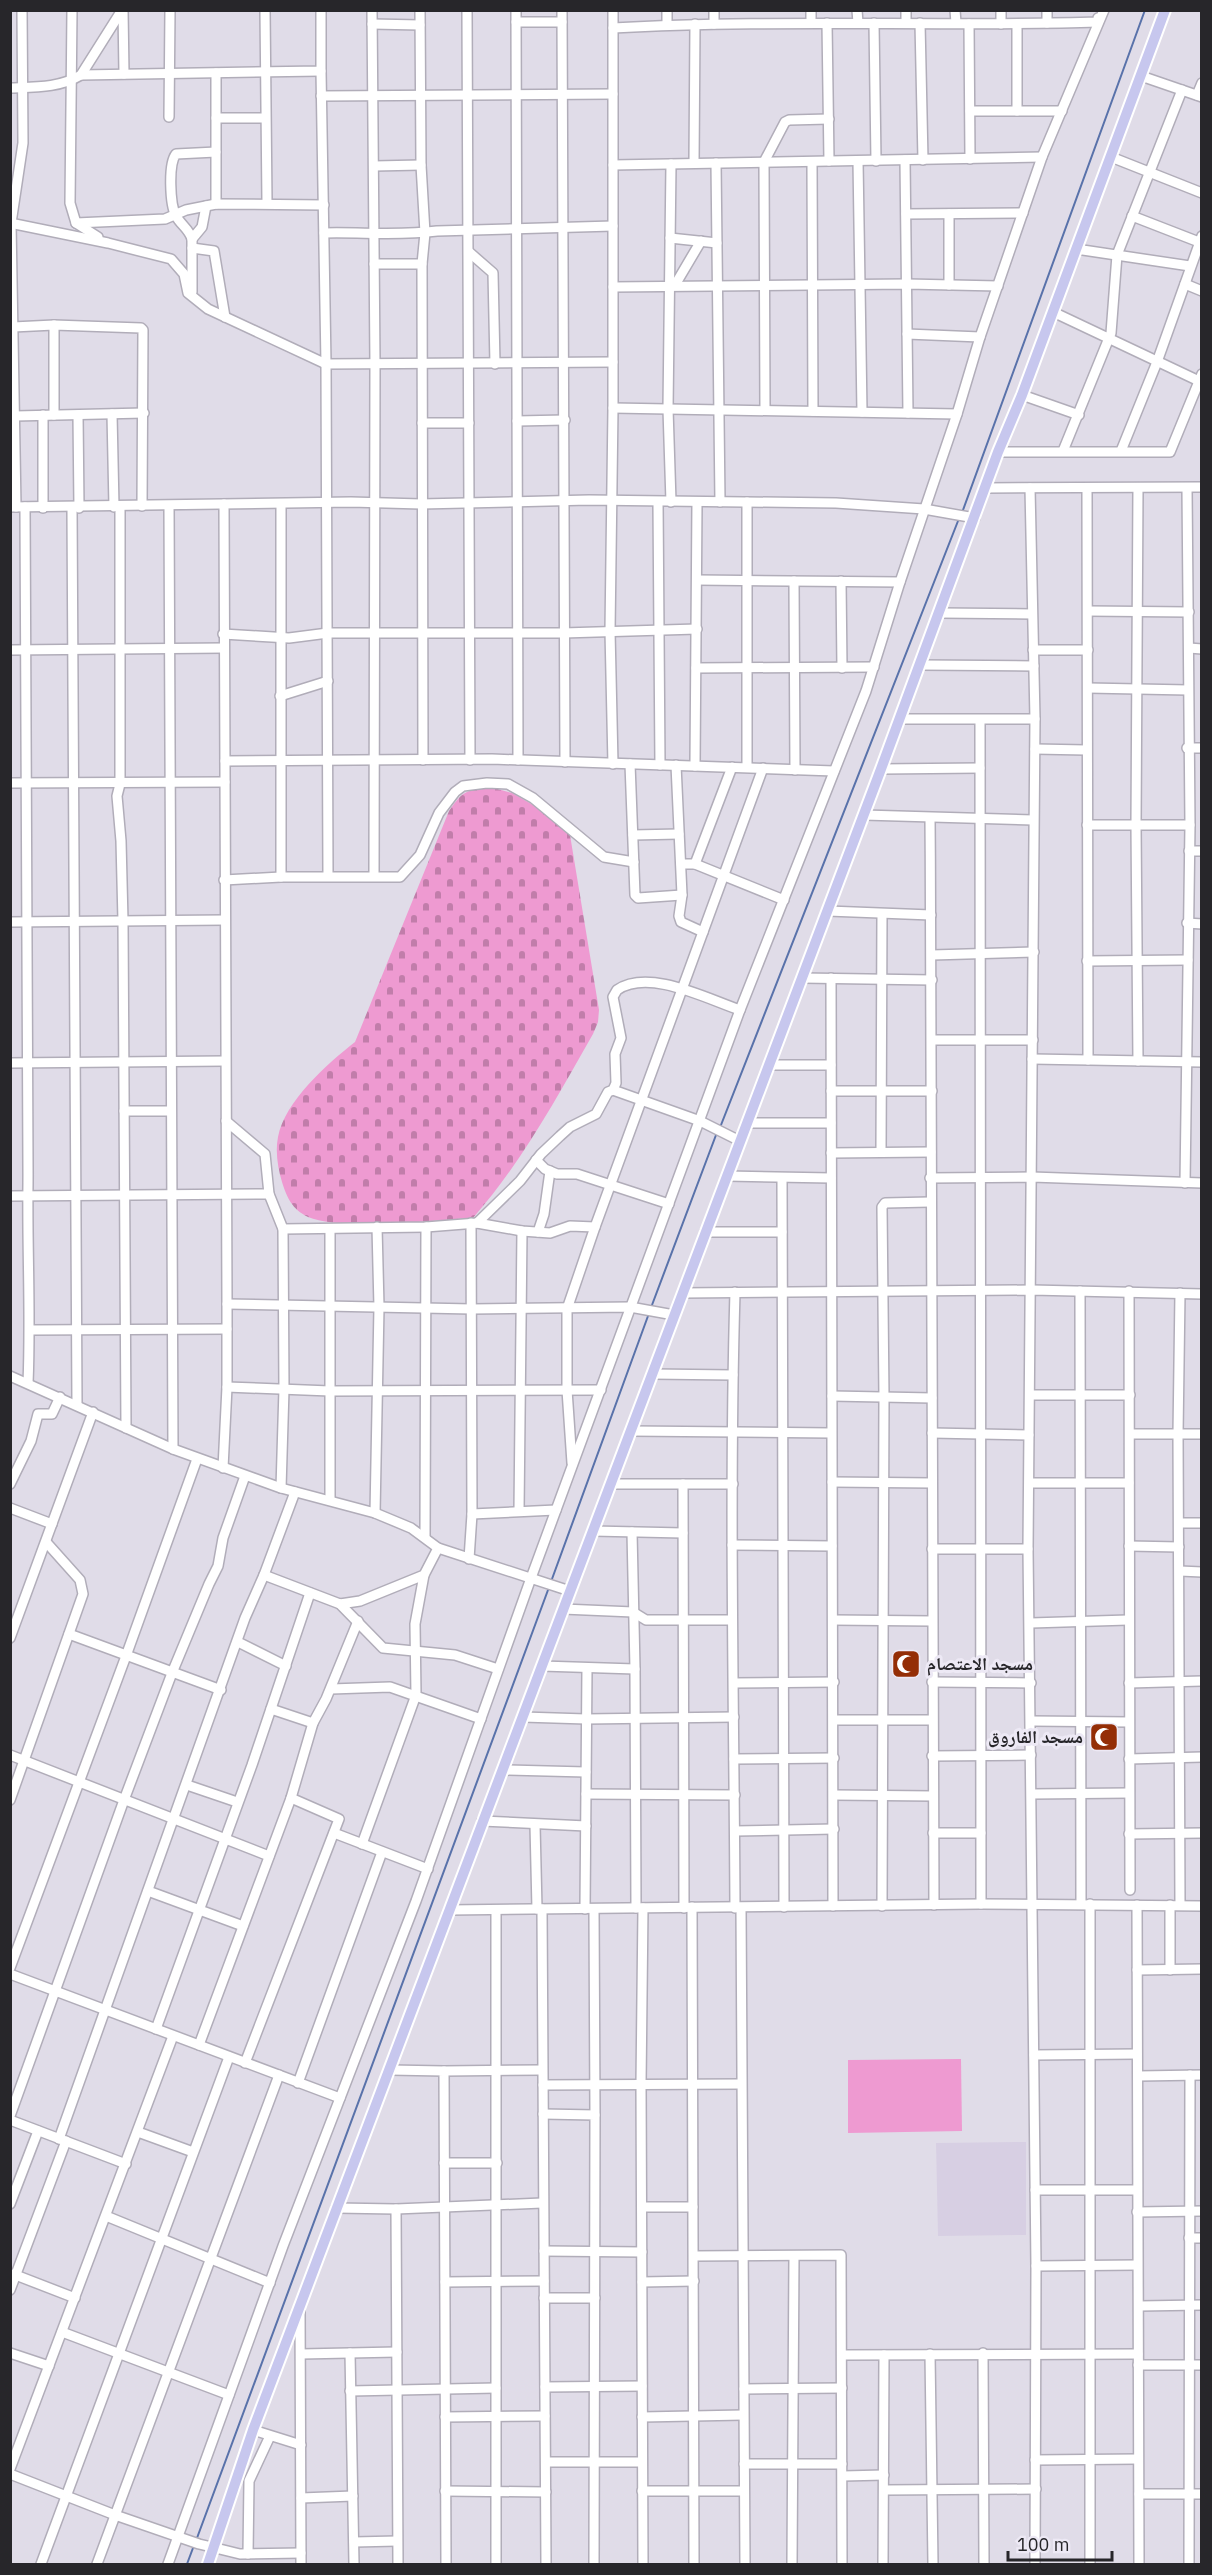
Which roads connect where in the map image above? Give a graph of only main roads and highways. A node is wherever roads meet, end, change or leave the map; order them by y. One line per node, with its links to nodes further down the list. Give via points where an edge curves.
1 (1165, 10): 2 (main road, via 336,2208 253,2430)
2 (208, 2565)

